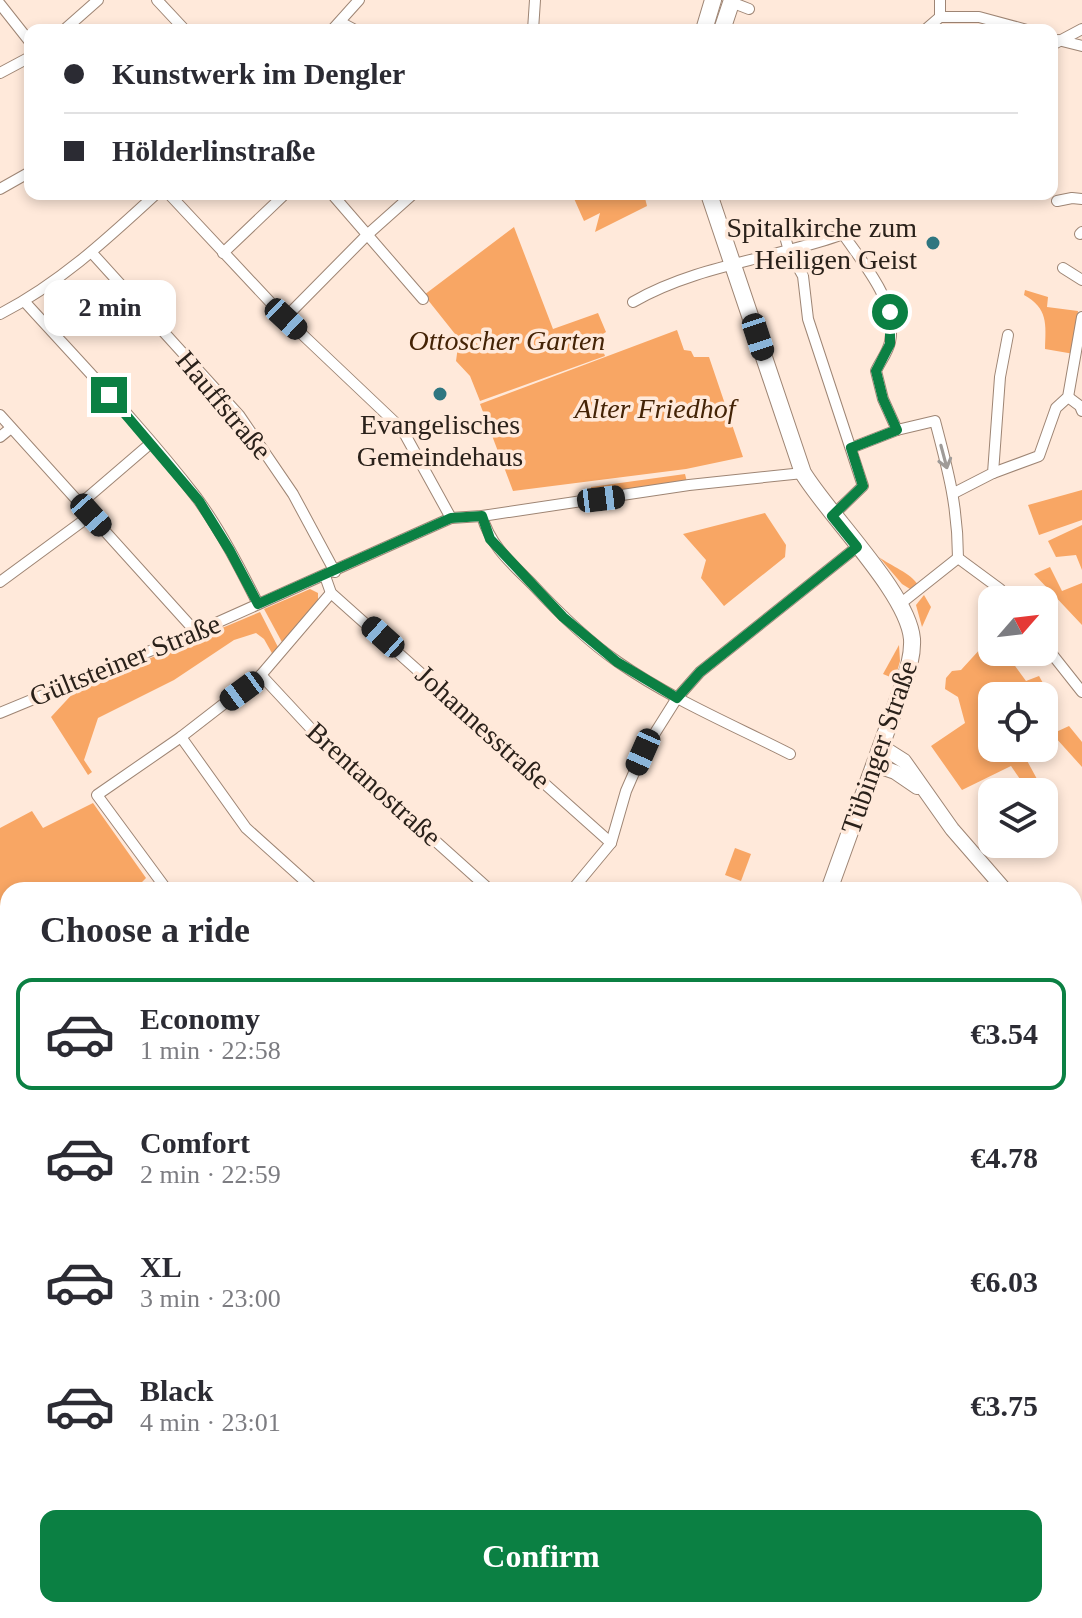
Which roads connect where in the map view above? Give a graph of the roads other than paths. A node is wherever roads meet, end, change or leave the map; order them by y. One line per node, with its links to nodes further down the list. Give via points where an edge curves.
1 (98, 0): 11 (street)
2 (157, 0): 12 (street)
3 (359, 0): 13 (street)
4 (535, 0): 14 (street)
5 (713, 0): 15 (main road)
6 (940, 0): 10 (street)
7 (732, 1): 9 (street); 16 (main road)
8 (0, 4): 20 (street)
9 (749, 9)
10 (940, 17): 17 (street); 18 (street, via 979,17)
11 (71, 24)
12 (179, 24)
13 (338, 24)
14 (533, 24)
15 (706, 24)
16 (724, 24)
17 (932, 24)
18 (1005, 24)
19 (1082, 29): 21 (street)
20 (24, 34)
21 (1058, 39)
22 (1058, 42): 23 (street)
23 (1082, 46)
24 (24, 60): 25 (street)
25 (0, 73)
26 (24, 175): 27 (street)
27 (0, 189)
28 (1082, 199): 35 (street)
29 (149, 200): 39 (street)
30 (174, 200): 40 (street)
31 (279, 200): 40 (street)
32 (337, 200): 37 (street)
33 (406, 200): 37 (street)
34 (711, 200): 41 (main road, Tübinger Straße)
35 (1057, 201)
36 (784, 233): 38 (street)
37 (367, 235): 44 (street); 49 (street)
38 (789, 251): 41 (street); 55 (street, via 843,234 871,275 890,312 890,344 876,371); 58 (street, via 803,276 808,319)
39 (92, 253): 45 (street); 69 (street, Hauffstraße, via 247,426 293,494)
40 (223, 253): 49 (street)
41 (733, 264): 46 (street); 59 (main road, Tübinger Straße)
42 (1063, 268): 43 (street)
43 (1082, 280)
44 (423, 299)
45 (24, 301): 47 (street); 57 (street)
46 (633, 302)
47 (0, 314)
48 (1082, 317): 51 (street)
49 (285, 318): 66 (street, via 402,429)
50 (1008, 335): 60 (street)
51 (1068, 397): 52 (street); 60 (street, via 1056,408 1039,456)
52 (1082, 411)
53 (0, 415): 54 (street)
54 (11, 428): 56 (street); 62 (street)
55 (897, 430): 58 (street); 61 (street, one-way to 61, via 935,421)
56 (0, 437)
57 (151, 443): 62 (street); 73 (street, via 199,501)
58 (851, 448): 65 (street, via 863,486)
59 (803, 473): 64 (street, Gültsteiner Straße); 65 (main road, Tübinger Straße)
60 (993, 473): 61 (street)
61 (954, 493): 68 (street)
62 (80, 504): 63 (street)
63 (91, 515): 70 (street); 75 (street)
64 (482, 516): 66 (street, Gültsteiner Straße); 79 (street, via 490,539 563,617 617,662)
65 (832, 516): 67 (main road, Tübinger Straße)
66 (451, 518): 69 (street, Gültsteiner Straße)
67 (857, 547): 74 (main road, Tübinger Straße); 79 (street, via 700,672)
68 (958, 558): 71 (street); 74 (street)
69 (330, 574): 72 (street, Johannesstraße); 73 (street, Gültsteiner Straße)
70 (0, 582)
71 (996, 586)
72 (331, 593): 77 (street); 86 (street, Johannesstraße)
73 (258, 604): 75 (street, Gültsteiner Straße)
74 (900, 604): 82 (main road, Tübinger Straße, via 912,643)
75 (196, 632): 80 (street, Gültsteiner Straße)
76 (1058, 662): 78 (street)
77 (261, 675): 81 (street); 89 (street, Brentanostraße, via 315,733)
78 (1082, 692)
79 (677, 698): 83 (street); 86 (street, via 643,752)
80 (0, 713)
81 (181, 737): 87 (street, via 97,795); 88 (street, via 246,828)
82 (882, 747): 84 (main road, Tübinger Straße); 85 (main road, via 904,761)
83 (790, 754)
84 (875, 765): 85 (main road, via 914,783); 91 (main road, Tübinger Straße)
85 (931, 799): 92 (main road)
86 (611, 843): 90 (street)
87 (161, 882)
88 (306, 882)
89 (481, 882)
90 (579, 882)
91 (832, 882)
92 (997, 882)

